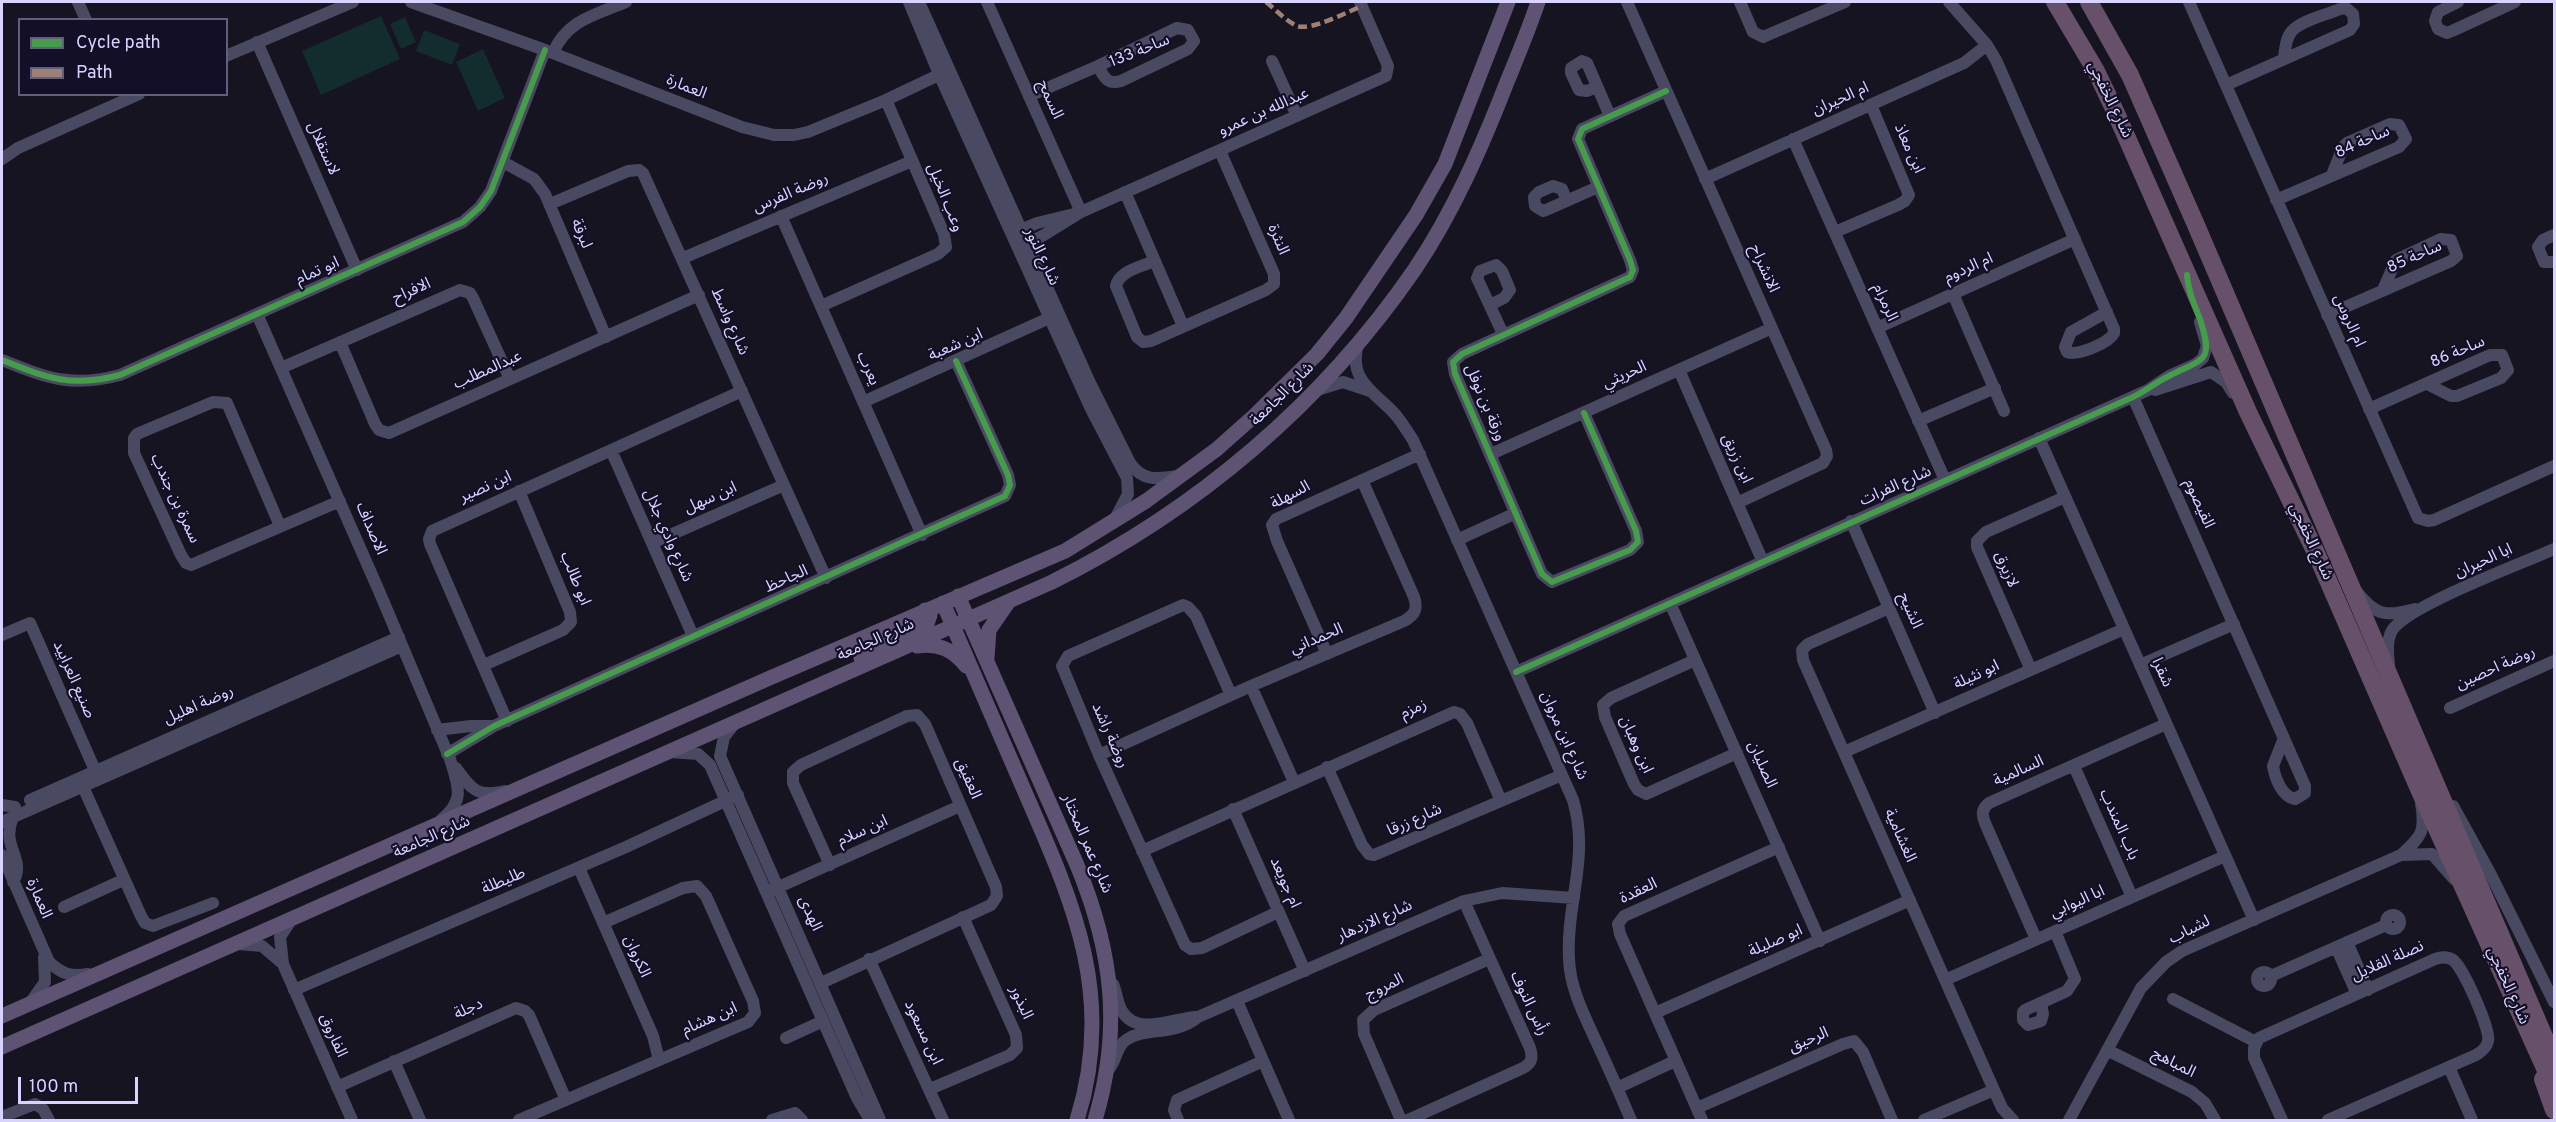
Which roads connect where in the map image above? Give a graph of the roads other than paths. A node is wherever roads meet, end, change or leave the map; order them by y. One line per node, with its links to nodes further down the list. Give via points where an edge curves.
1 (78, 2): 20 (street)
2 (353, 2): 21 (street)
3 (411, 2): 23 (street, العمارة)
4 (626, 2): 23 (street, ابو تمام, via 571,26)
5 (909, 2): 28 (street, شارع النور)
6 (919, 2): 28 (street, شارع النور)
7 (987, 2): 32 (street, السمح)
8 (1508, 2): 101 (main road, شارع الجامعة, via 1444,164 1421,207 1347,318 1317,354 1223,444)
9 (1538, 2): 77 (main road, شارع الجامعة, via 1483,143 1452,207 1416,268)
10 (1627, 2): 31 (street, الانشراح)
11 (1740, 2): 12 (street, via 1753,32 1763,37)
12 (1845, 2)
13 (1949, 2): 22 (street)
14 (2055, 2): 61 (highway, شارع الخفجي, via 2096,71)
15 (2089, 2): 119 (highway, شارع الخفجي, via 2130,75)
16 (2189, 2): 29 (street, ام الروس)
17 (2458, 2): 18 (street, via 2438,12 2438,29 2451,32)
18 (2515, 2)
19 (1365, 3): 36 (street, عبدالله بن عمرو, via 1388,73)
20 (85, 18)
21 (257, 42): 24 (street); 60 (street, لاستقلال)
22 (1987, 45): 35 (street, ام الحيران, via 1964,63); 55 (street)
23 (549, 51): 34 (street, العمارة, via 742,127 774,135 807,132); 42 (street, ابو تمام)
24 (228, 55)
25 (2284, 58): 25 (street, via 2288,39 2298,26 2340,9 2346,8 2353,14 2350,30); 29 (street)
26 (1272, 61): 36 (street)
27 (1098, 66): 27 (street, ساحة 133, via 1107,81 1121,81 1188,49 1194,41 1192,34 1177,28); 32 (street, ساحة 133)
28 (944, 72): 34 (street, العمارة); 52 (street, شارع النور)
29 (2226, 84): 47 (street, ام الروس)
30 (1597, 87): 37 (street)
31 (1666, 91): 37 (street, ورقة بن نوفل); 44 (street, الانشراح)
32 (1029, 96): 50 (street, السمح)
33 (124, 98): 40 (street)
34 (886, 100): 41 (street, وعب الخيل)
35 (1870, 105): 38 (street, ام الحيران); 53 (street, ابن معاذ, via 1909,195 1898,205)
36 (1297, 116): 39 (street, عبدالله بن عمرو)
37 (1610, 116): 45 (street, ورقة بن نوفل, via 1582,129 1578,139)
38 (1794, 139): 44 (street, ام الحيران); 53 (street, الرمرام)
39 (1220, 151): 46 (street, عبدالله بن عمرو); 71 (street, النثرة, via 1274,284)
40 (2, 159)
41 (912, 161): 51 (street, روضة الفرس); 65 (street, وعب الخيل, via 946,247)
42 (502, 162): 49 (street, لبرقة, via 534,179); 60 (street, ابو تمام, via 485,201 463,222)
43 (2332, 175): 43 (street, ساحة 84, via 2347,143 2390,124 2403,129 2403,144); 47 (street, ساحة 84)
44 (1705, 179): 72 (street, الانشراح)
45 (1598, 187): 48 (street); 74 (street, ورقة بن نوفل, via 1630,260 1632,274 1622,282)
46 (1125, 192): 50 (street, عبدالله بن عمرو); 58 (street)
47 (2276, 200): 69 (street, ام الروس)
48 (1567, 201)
49 (550, 204): 57 (street, شارع واسط, via 639,170); 75 (street, لبرقة)
50 (1081, 212): 52 (street, عبدالله بن عمرو); 56 (street, عبدالله بن عمرو)
51 (781, 216): 57 (street, روضة الفرس); 65 (street, يعرب)
52 (1016, 232): 56 (street, شارع النور)
53 (1835, 232): 73 (street, الرمرام)
54 (2554, 235): 59 (street, via 2538,247 2544,261)
55 (2075, 239): 63 (street, ام الردوم); 67 (street)
56 (1022, 246): 70 (street, شارع النور)
57 (683, 258): 64 (street, شارع واسط)
58 (1155, 261): 71 (street); 71 (street, النثرة, via 1119,277 1118,294 1137,337 1143,342)
59 (2554, 262)
60 (357, 270): 68 (street, ابو تمام)
61 (2187, 275): 86 (street, شارع الفرات, via 2206,352 2196,364); 93 (highway, شارع الخفجي)
62 (2383, 290): 62 (street, ساحة 85, via 2393,264 2402,256 2441,239 2454,244 2457,256 2451,261); 69 (street, ساحة 85)
63 (1953, 294): 73 (street, ام الردوم); 84 (street)
64 (699, 295): 75 (street, عبدالمطلب); 88 (street, شارع واسط)
65 (821, 306): 90 (street, يعرب)
66 (1490, 306): 74 (street)
67 (2106, 312)
68 (257, 314): 78 (street, ابو تمام, via 101,380 62,381); 80 (street, الاصداف)
69 (2327, 315): 91 (street, ام الروس)
70 (1055, 316): 79 (street, ابن شعبة); 101 (street, شارع النور, via 1135,470 1150,479); 111 (street, شارع النور, via 1091,409 1128,483 1126,499)
71 (1183, 326)
72 (1772, 328): 81 (street, الحريثي); 108 (street, الانشراح, via 1827,456 1818,466)
73 (1877, 328): 95 (street, الرمرام)
74 (1503, 334): 99 (street, ورقة بن نوفل, via 1458,356 1452,366)
75 (606, 337): 82 (street, عبدالمطلب)
76 (340, 342): 80 (street, الافراح); 82 (street, الافراح, via 454,292 465,291 474,298); 82 (street, عبدالمطلب, via 375,424 385,433)
77 (1358, 344): 85 (main road, شارع الجامعة); 87 (street, شارع ابن مروان, via 1355,367)
78 (2, 360)
79 (956, 361): 90 (street, ابن شعبة); 113 (street, الجاحظ, via 1010,485 1005,496)
80 (281, 368): 107 (street, الاصداف)
81 (1679, 370): 94 (street, الحريثي); 108 (street, ابن زريق)
82 (510, 380)
83 (2427, 384): 83 (street, ساحة 86, via 2457,396 2500,378 2508,370 2507,364 2496,353); 91 (street, ساحة 86)
84 (1995, 388): 92 (street); 95 (street)
85 (1315, 390): 87 (street, شارع ابن مروان, via 1344,382); 120 (main road, شارع الجامعة, via 1208,487 1084,566)
86 (2148, 390): 89 (street, شارع الفرات); 93 (street, شارع الفرات, via 2211,372 2226,382)
87 (1370, 391): 98 (street, شارع ابن مروان, via 1404,425)
88 (742, 392): 97 (street, ابن نصير); 104 (street, شارع واسط)
89 (2133, 397): 96 (street, شارع الفرات); 127 (street, القيصوم)
90 (863, 402): 113 (street, يعرب)
91 (2369, 409): 100 (street, ام الروس, via 2416,514 2424,521)
92 (2004, 411)
93 (2248, 412): 168 (highway, شارع الخفجي, via 2317,555)
94 (1584, 413): 99 (street, الحريثي); 109 (street, ورقة بن نوفل, via 1636,531 1635,546 1557,581 1549,581 1542,574)
95 (1918, 421): 103 (street, الرمرام)
96 (2039, 438): 103 (street, شارع الفرات); 106 (street, شقرا)
97 (611, 450): 105 (street, ابن نصير); 115 (street, شارع وادي جلال)
98 (1420, 454): 102 (street, السهلة); 114 (street, شارع ابن مروان)
99 (1491, 454): 109 (street, ورقة بن نوفل)
100 (2554, 466)
101 (1183, 475): 111 (main road, شارع الجامعة)
102 (1362, 480): 134 (street, الحمداني, via 1417,607 1409,618); 134 (street, السهلة, via 1276,519 1272,525)
103 (1945, 480): 110 (street, شارع الفرات)
104 (784, 485): 115 (street, ابن سهل); 118 (street, شارع واسط)
105 (519, 491): 137 (street, ابو طالب, via 571,622 563,630); 137 (street, ابن نصير, via 429,534)
106 (2065, 497): 129 (street, شقرا); 140 (street, لازيرق, via 1986,532 1977,541)
107 (340, 501): 112 (street, سمرة بن جندب); 132 (street, الاصداف)
108 (1737, 502): 117 (street, ابن زريق)
109 (1516, 513): 114 (street)
110 (1851, 522): 117 (street, شارع الفرات); 125 (street, الشيح)
111 (1112, 524): 124 (main road, شارع الجامعة, via 1097,533 1083,550)
112 (280, 526): 112 (street, سمرة بن جندب, via 197,564 186,563 134,453 134,438 213,402 227,403)
113 (922, 535): 118 (street, الجاحظ)
114 (1457, 540): 141 (street, شارع ابن مروان)
115 (652, 543): 131 (street, شارع وادي جلال)
116 (2554, 549): 123 (street, ابا الحيران)
117 (1763, 562): 122 (street, شارع الفرات)
118 (826, 578): 131 (street, الجاحظ)
119 (2351, 583): 123 (street, ابا الحيران, via 2373,608 2388,615); 143 (highway, شارع الخفجي)
120 (1011, 600): 124 (main road, شارع الجامعة); 139 (main road, via 989,630)
121 (943, 603): 124 (main road, شارع الجامعة); 126 (main road, شارع الجامعة); 128 (main road)
122 (1670, 603): 135 (street, الصليان); 141 (street, شارع الفرات)
123 (2427, 606): 143 (street, ابا الحيران, via 2400,623 2390,636)
124 (962, 607): 128 (main road, شارع الجامعة); 139 (main road, شارع عمر المختار)
125 (1889, 608): 148 (street, الشيح); 156 (street, الغشامية, via 1808,644 1803,650 1803,660)
126 (925, 610): 142 (main road, via 930,615 927,624 859,659); 167 (main road, شارع الجامعة)
127 (2234, 624): 138 (street); 154 (street, القيصوم)
128 (953, 626): 133 (main road, شارع الجامعة); 144 (main road)
129 (2124, 629): 138 (street, شقرا); 140 (street, ابو نثيلة)
130 (2, 635): 162 (street, صنيع العرابيد, via 30,623)
131 (693, 636): 149 (street, الجاحظ)
132 (400, 641): 153 (street, الاصداف); 162 (street, روضة اهليل)
133 (905, 648): 142 (main road, شارع الجامعة); 144 (main road, via 941,646 957,656)
134 (1327, 654): 145 (street, الحمداني)
135 (1695, 660): 157 (street, الصليان); 157 (street, ابن وهبان, via 1603,705 1634,784 1641,793 1653,792)
136 (2554, 661): 147 (street, روضة احصين)
137 (484, 665): 149 (street, ابن نصير)
138 (2140, 665): 151 (street, شقرا)
139 (988, 667): 213 (main road, شارع عمر المختار, via 1084,884 1101,932)
140 (2031, 670): 148 (street, ابو نثيلة)
141 (1516, 672): 163 (street, شارع ابن مروان)
142 (841, 676): 150 (main road, شارع الجامعة)
143 (2390, 677): 166 (highway, شارع الخفجي)
144 (975, 678): 260 (main road, via 1064,882 1083,939 1092,1040)
145 (1251, 686): 146 (street, الحمداني); 165 (street)
146 (1231, 695): 158 (street, الحمداني); 158 (street, روضة راشد, via 1193,610 1183,605 1068,656 1063,671)
147 (2450, 708)
148 (1935, 713): 156 (street, ابو نثيلة)
149 (507, 721): 152 (street, الجاحظ)
150 (735, 723): 155 (main road, شارع الجامعة); 169 (street, الهدى, via 720,750)
151 (2166, 724): 160 (street, السالمية); 181 (street, شقرا)
152 (494, 726): 153 (street, الجاحظ); 159 (street, الجاحظ)
153 (437, 730): 159 (street, الاصداف)
154 (2284, 738)
155 (669, 752): 170 (street, الهدى, via 693,753 707,761); 198 (main road, شارع الجامعة)
156 (1844, 752): 192 (street, الغشامية)
157 (1737, 753): 177 (street, الصليان)
158 (1099, 755): 178 (street, روضة راشد)
159 (448, 757): 167 (street, الاصداف, via 469,786 479,793); 176 (street, الاصداف, via 458,787 457,804)
160 (2074, 766): 190 (street, باب المندب); 203 (street, السالمية, via 1989,803 1983,811)
161 (1327, 767): 165 (street, زمزم); 171 (street, شارع زرقا, via 1362,845 1374,855); 171 (street, زمزم, via 1454,712 1467,723)
162 (97, 775): 164 (street, روضة اهليل)
163 (1562, 775): 171 (street, شارع زرقا); 191 (street, شارع ابن مروان, via 1580,832)
164 (81, 782): 175 (street, روضة اهليل); 185 (street)
165 (1294, 782): 174 (street, زمزم)
166 (2437, 782): 182 (highway, شارع الخفجي); 221 (street, شارع الخفجي, via 2474,842)
167 (534, 783): 176 (main road, شارع الجامعة)
168 (2419, 789): 180 (street, لشباب, via 2421,837); 189 (highway, شارع الخفجي)
169 (738, 795): 170 (street, طليطلة); 187 (street, الهدى)
170 (726, 801): 184 (street, طليطلة); 188 (street, الهدى)
171 (1501, 801)
172 (2, 805): 175 (street)
173 (960, 806): 183 (street, ابن سلام); 183 (street, العقيق, via 923,721 915,714 907,716 793,772 793,783); 197 (street, العقيق, via 998,892 991,905)
174 (1233, 809): 178 (street, زمزم); 196 (street, ام جويعد)
175 (8, 815): 186 (street, via 18,871)
176 (428, 830): 211 (main road, شارع الجامعة)
177 (1779, 847): 204 (street, الصليان); 224 (street, العقدة, via 1620,919 1618,929)
178 (1142, 851): 196 (street, روضة راشد, via 1181,940 1191,950)
179 (2, 855): 186 (street, العمارة)
180 (2401, 855): 189 (street, لشباب, via 2432,854); 199 (street, لشباب)
181 (2225, 856): 190 (street, ابا اليوابي); 199 (street, شقرا)
182 (2472, 863): 228 (highway); 235 (highway, شارع الخفجي)
183 (830, 865): 187 (street, ابن سلام)
184 (579, 868): 200 (street, الكروان); 217 (street, طليطلة)
185 (123, 880): 194 (street, via 149,926); 195 (street)
186 (13, 882): 207 (street, العمارة)
187 (779, 888): 188 (street, ابن سلام); 216 (street, الهدى)
188 (766, 893): 226 (street, الهدى)
189 (2465, 893): 227 (highway, شارع الخفجي)
190 (2132, 897): 202 (street, ابا اليوابي)
191 (1575, 898): 193 (street, شارع الازدهار, via 1494,893); 243 (street, شارع ابن مروان, via 1571,977)
192 (1910, 900): 204 (street, ابو صليلة); 215 (street, الغشامية)
193 (1464, 901): 209 (street, رأس النوف); 212 (street, شارع الازدهار)
194 (213, 903)
195 (64, 907)
196 (1278, 912): 212 (street, ام جويعد)
197 (963, 916): 208 (street, العقيق); 245 (street, البذور, via 1016,1035 1017,1048 1010,1055)
198 (292, 919): 205 (main road, شارع الجامعة); 210 (street, الفاروق, via 280,937)
199 (2254, 920): 232 (street, لشباب, via 2182,951 2159,969 2140,988)
200 (603, 923): 233 (street, الكروان); 233 (street, ابن هشام, via 683,888 697,886 753,1001 755,1013 748,1022)
201 (2386, 925): 206 (street)
202 (2055, 931): 203 (street, ابا اليوابي); 222 (street, via 2074,979 2067,990)
203 (2036, 939): 215 (street, ابا اليوابي)
204 (1820, 941): 224 (street, ابو صليلة)
205 (236, 944): 210 (street, الفاروق, via 262,946); 231 (main road, شارع الجامعة)
206 (2342, 945): 214 (street); 218 (street)
207 (44, 955): 211 (street, العمارة, via 57,970 72,976); 223 (street, العمارة, via 43,987 32,1001)
208 (869, 959): 216 (street, العقيق); 245 (street, ابن مسعود)
209 (1489, 959): 264 (street, المروج, via 1374,1010 1363,1020 1364,1034); 265 (street, رأس النوف, via 1530,1048 1530,1063)
210 (283, 964): 217 (street, الفاروق)
211 (103, 971): 223 (main road, شارع الجامعة)
212 (1305, 971): 220 (street, شارع الازدهار)
213 (1109, 976): 225 (street, شارع الازدهار, via 1122,1011 1137,1023); 239 (main road, شارع عمر المختار)
214 (2271, 976)
215 (1945, 980): 246 (street, الغشامية)
216 (821, 983): 240 (street, الهدى)
217 (294, 990): 242 (street, الفاروق)
218 (2362, 992): 230 (street, نصلة القلايل); 238 (street, نصلة القلايل, via 2435,959 2444,957 2456,962 2489,1038 2480,1053)
219 (2173, 999): 230 (street)
220 (1237, 1001): 225 (street, شارع الازدهار); 234 (street)
221 (2554, 1002)
222 (2041, 1003)
223 (8, 1013)
224 (1655, 1013): 237 (street, العقدة)
225 (1197, 1017): 239 (street, شارع الازدهار, via 1179,1028 1127,1039)
226 (823, 1021): 229 (street); 241 (street, الهدى)
227 (2526, 1029): 244 (highway, شارع الخفجي); 249 (highway)
228 (2554, 1030)
229 (786, 1038)
230 (2256, 1042): 273 (street, via 2254,1058)
231 (2, 1047)
232 (2107, 1050): 271 (street, لشباب); 272 (street, المباهج, via 2192,1092 2205,1103)
233 (659, 1060): 247 (street, ابن هشام)
234 (1263, 1060): 262 (street, via 1178,1100 1174,1110); 263 (street)
235 (2554, 1060)
236 (394, 1061): 242 (street, دجلة); 247 (street, دجلة, via 521,1008 528,1015); 253 (street)
237 (1675, 1061): 243 (street); 248 (street, العقدة)
238 (2449, 1067): 274 (street, نصلة القلايل); 275 (street)
239 (1107, 1071): 261 (main road, شارع عمر المختار)
240 (862, 1075): 241 (street); 258 (street, الهدى)
241 (849, 1081): 257 (street, الهدى)
242 (337, 1087): 252 (street, الفاروق)
243 (1617, 1088): 266 (street, شارع ابن مروان)
244 (2554, 1088)
245 (930, 1089): 259 (street, ابن مسعود)
246 (1994, 1090): 269 (street); 270 (street, الغشامية)
247 (566, 1100): 254 (street, ابن هشام)
248 (1697, 1108): 267 (street, العقدة); 268 (street, الرحيق, via 1854,1041 1863,1052)
249 (2554, 1110)
250 (2, 1117): 251 (street, via 35,1104)
251 (49, 1120)
252 (352, 1120)
253 (420, 1120)
254 (519, 1120)
255 (772, 1120): 256 (street, via 795,1113)
256 (802, 1120)
257 (870, 1120)
258 (880, 1120)
259 (943, 1120)
260 (1077, 1120)
261 (1095, 1120)
262 (1178, 1120)
263 (1289, 1120)
264 (1401, 1120)
265 (1408, 1120)
266 (1631, 1120)
267 (1702, 1120)
268 (1893, 1120)
269 (1924, 1120)
270 (2013, 1120)
271 (2069, 1120)
272 (2215, 1120)
273 (2282, 1120)
274 (2328, 1120)
275 (2472, 1120)

